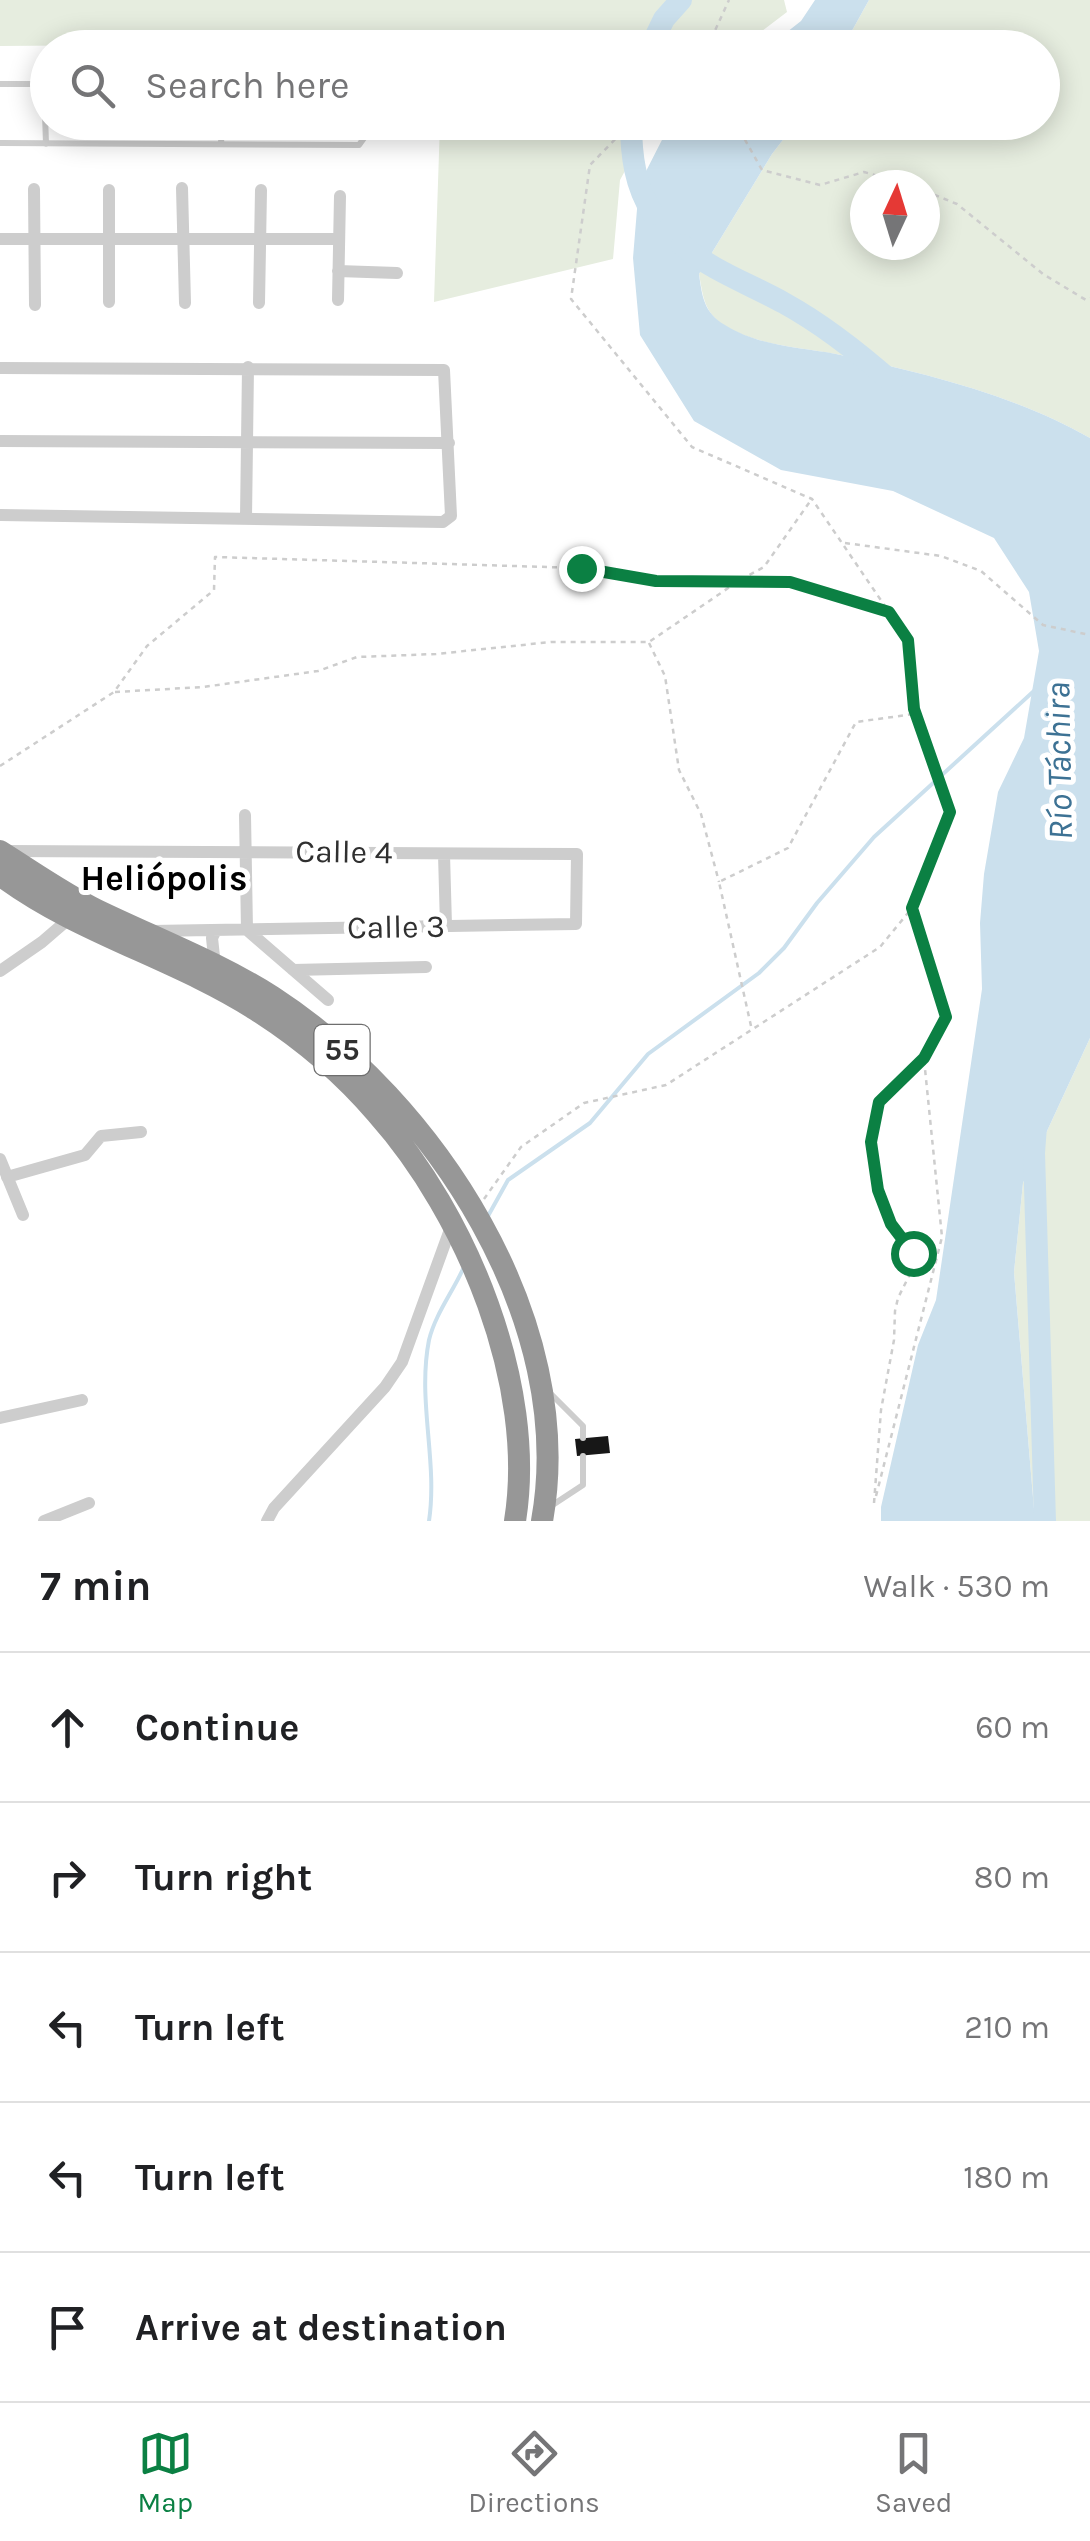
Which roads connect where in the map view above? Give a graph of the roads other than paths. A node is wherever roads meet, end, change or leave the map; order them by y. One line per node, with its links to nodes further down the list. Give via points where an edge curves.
1 (0, 84): 2 (lane)
2 (30, 84)
3 (46, 140): 7 (lane)
4 (221, 140): 8 (lane)
5 (362, 140): 8 (lane)
6 (0, 143): 7 (lane)
7 (46, 144): 8 (lane)
8 (221, 144)
9 (34, 188): 15 (street)
10 (182, 188): 17 (street)
11 (109, 190): 16 (street)
12 (260, 190): 18 (street)
13 (340, 196): 19 (street)
14 (0, 239): 15 (street)
15 (35, 239): 16 (street); 26 (street)
16 (109, 239): 17 (street); 23 (street)
17 (184, 239): 18 (street); 24 (street)
18 (260, 239): 19 (street); 25 (street)
19 (339, 239): 20 (street)
20 (338, 272): 21 (street); 22 (street)
21 (397, 273)
22 (338, 300)
23 (109, 302)
24 (184, 303)
25 (258, 303)
26 (35, 305)
27 (248, 367): 28 (street); 30 (street, via 444,370); 31 (street)
28 (0, 368)
29 (0, 441): 31 (street)
30 (449, 442): 31 (street); 33 (street, via 451,516 443,522)
31 (248, 444): 33 (street)
32 (0, 515): 33 (street)
33 (246, 518)
34 (245, 815): 37 (street)
35 (0, 851): 36 (street, Calle 4); 40 (highway, 55)
36 (51, 851): 37 (street, Calle 4); 40 (street)
37 (246, 851): 38 (street, Calle 4); 45 (street)
38 (444, 854): 42 (street, Calle 4, via 576,854); 43 (street)
39 (0, 874): 41 (highway, 55)
40 (46, 880): 46 (highway, 55)
41 (71, 917): 50 (street); 56 (highway, 55, via 254,1009 303,1044 378,1115)
42 (576, 924): 43 (street, Calle 3)
43 (446, 926): 45 (street, Calle 3)
44 (216, 930): 45 (street, Calle 3); 46 (street, Calle 3); 47 (street)
45 (247, 930): 49 (street)
46 (144, 931): 47 (highway, 55)
47 (214, 966): 57 (highway, 55, via 321,1031 430,1144 475,1212 513,1289)
48 (426, 966): 49 (street)
49 (293, 970): 51 (street)
50 (0, 971)
51 (328, 1000)
52 (141, 1132): 54 (street, via 101,1136 86,1155)
53 (0, 1160): 54 (street)
54 (7, 1177): 55 (street)
55 (23, 1215)
56 (452, 1224): 65 (street, via 402,1362); 66 (highway, 55, via 485,1296 512,1392 519,1473)
57 (539, 1384): 60 (lane, via 583,1426); 63 (highway, 55)
58 (82, 1400): 59 (street)
59 (0, 1418)
60 (583, 1438)
61 (583, 1456): 63 (lane, via 583,1485)
62 (88, 1503): 64 (street)
63 (542, 1516)
64 (44, 1521)
65 (267, 1521)
66 (515, 1521)

